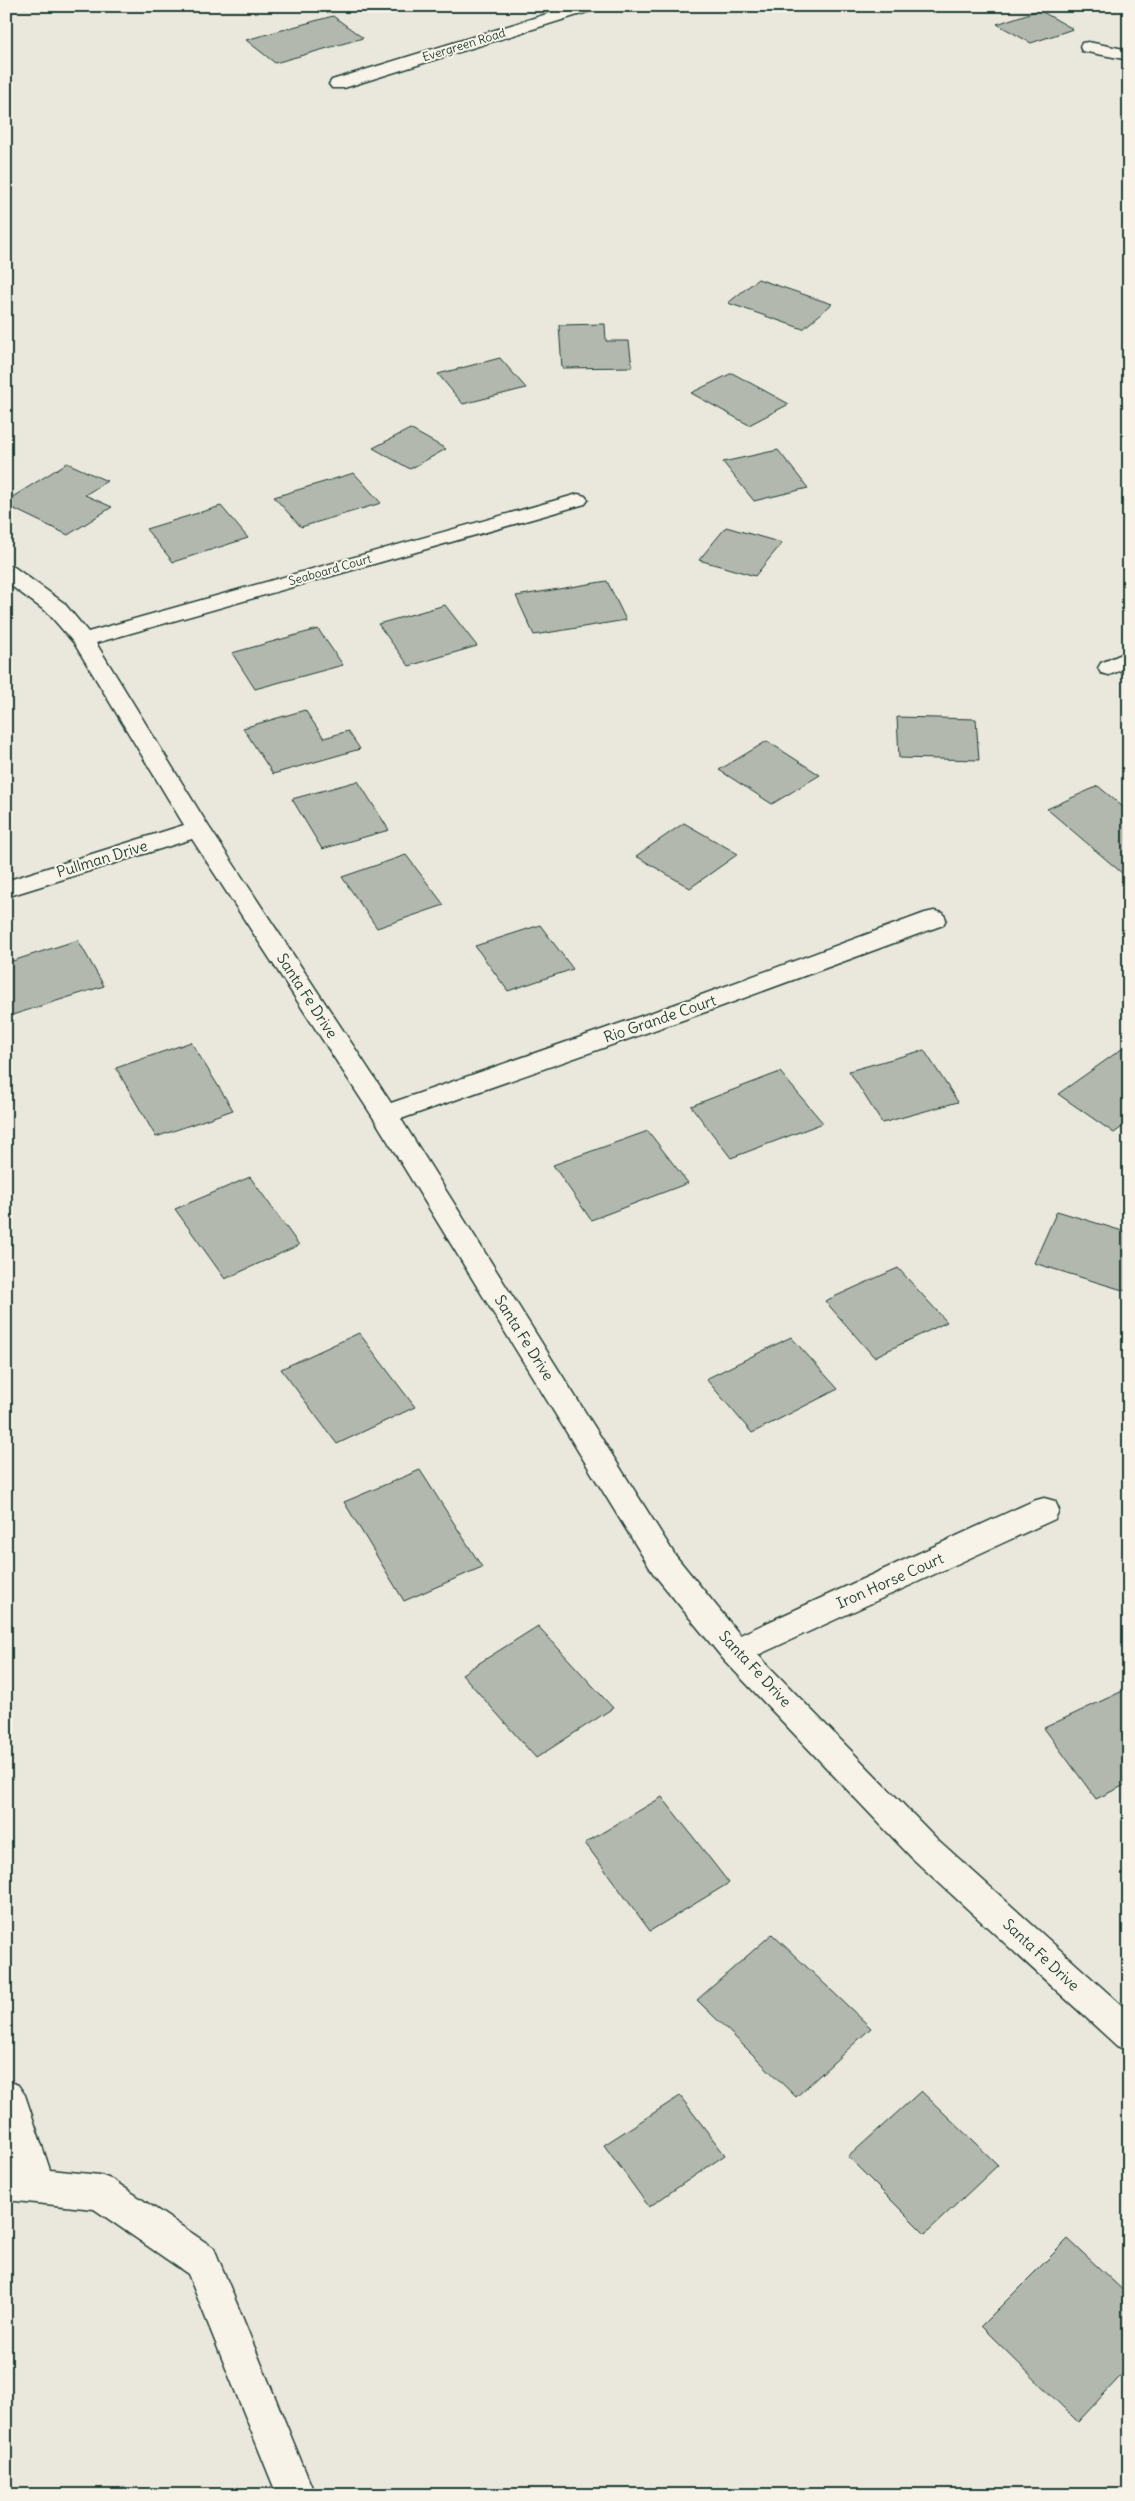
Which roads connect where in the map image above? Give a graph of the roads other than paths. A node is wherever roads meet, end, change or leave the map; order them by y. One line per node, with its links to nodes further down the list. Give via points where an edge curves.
1 (591, 6): 4 (street, Evergreen Road)
2 (1088, 47): 3 (street)
3 (1129, 55)
4 (338, 84)
5 (578, 500): 7 (street, Seaboard Court)
6 (6, 572): 7 (street, Santa Fe Drive, via 56,608)
7 (83, 640): 10 (street, Santa Fe Drive)
8 (1129, 658): 9 (street)
9 (1109, 668)
10 (198, 830): 11 (street, Pullman Drive); 13 (street, Santa Fe Drive)
11 (6, 889)
12 (934, 919): 13 (street, Rio Grande Court)
13 (385, 1115): 15 (street, Santa Fe Drive, via 664,1564)
14 (1044, 1510): 15 (street, Iron Horse Court)
15 (735, 1651): 16 (street, Santa Fe Drive, via 924,1848)
16 (1129, 2035)
17 (6, 2097): 18 (street, via 13,2107)
18 (22, 2185): 19 (street, via 100,2192 201,2261)
19 (296, 2495)

